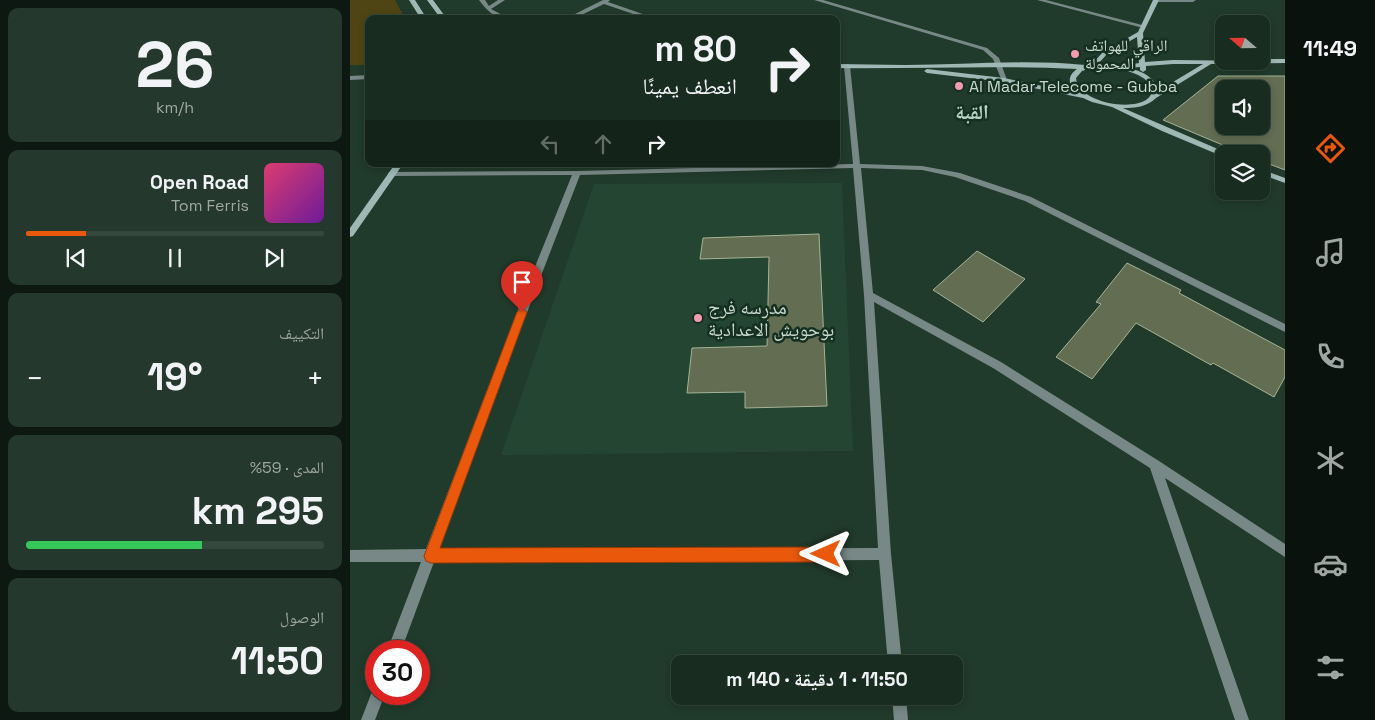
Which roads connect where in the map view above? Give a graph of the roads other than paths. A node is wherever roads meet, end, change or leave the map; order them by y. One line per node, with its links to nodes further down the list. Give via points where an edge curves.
1 (412, 0): 11 (main road)
2 (430, 0): 12 (main road)
3 (482, 0): 10 (street)
4 (502, 0): 10 (street)
5 (818, 0): 20 (street, via 984,49 994,54)
6 (1040, 0): 16 (street)
7 (1156, 0): 8 (street); 16 (main road)
8 (1193, 0)
9 (606, 1): 14 (street); 15 (street)
10 (489, 8): 13 (street)
11 (421, 15)
12 (441, 15)
13 (499, 15)
14 (576, 15)
15 (643, 15)
16 (1143, 26): 17 (main road)
17 (1140, 34): 21 (main road); 22 (main road, via 1105,53)
18 (1285, 61): 19 (main road)
19 (1209, 62): 21 (main road); 31 (main road)
20 (999, 64): 24 (main road); 26 (main road); 30 (street)
21 (1143, 64): 25 (main road); 27 (main road)
22 (1094, 65): 24 (main road); 25 (main road)
23 (841, 66): 26 (main road); 36 (street)
24 (1084, 67): 32 (main road, via 1072,77 1073,83)
25 (1119, 67): 27 (main road)
26 (906, 68): 30 (main road)
27 (1143, 76): 31 (main road, via 1151,82)
28 (365, 77): 29 (street)
29 (350, 78)
30 (1004, 80): 32 (main road)
31 (1154, 96): 33 (main road, via 1138,105)
32 (1086, 97): 33 (main road)
33 (1112, 105): 34 (main road)
34 (1215, 151)
35 (840, 166): 36 (street)
36 (856, 166): 44 (street); 45 (street, via 922,168 972,180 1028,199)
37 (397, 167): 40 (main road)
38 (816, 167): 39 (street)
39 (577, 173): 40 (street); 50 (street)
40 (392, 174): 43 (main road)
41 (1270, 175): 42 (main road)
42 (1285, 181)
43 (350, 234)
44 (869, 295): 46 (street, via 998,365); 48 (street)
45 (1285, 328)
46 (1155, 465): 47 (street); 57 (street)
47 (1285, 551)
48 (885, 554): 50 (street); 52 (street)
49 (350, 556): 50 (street)
50 (431, 556): 51 (street)
51 (398, 640)
52 (895, 655)
53 (374, 705): 55 (street)
54 (899, 705): 56 (street)
55 (368, 720)
56 (901, 720)
57 (1242, 720)

